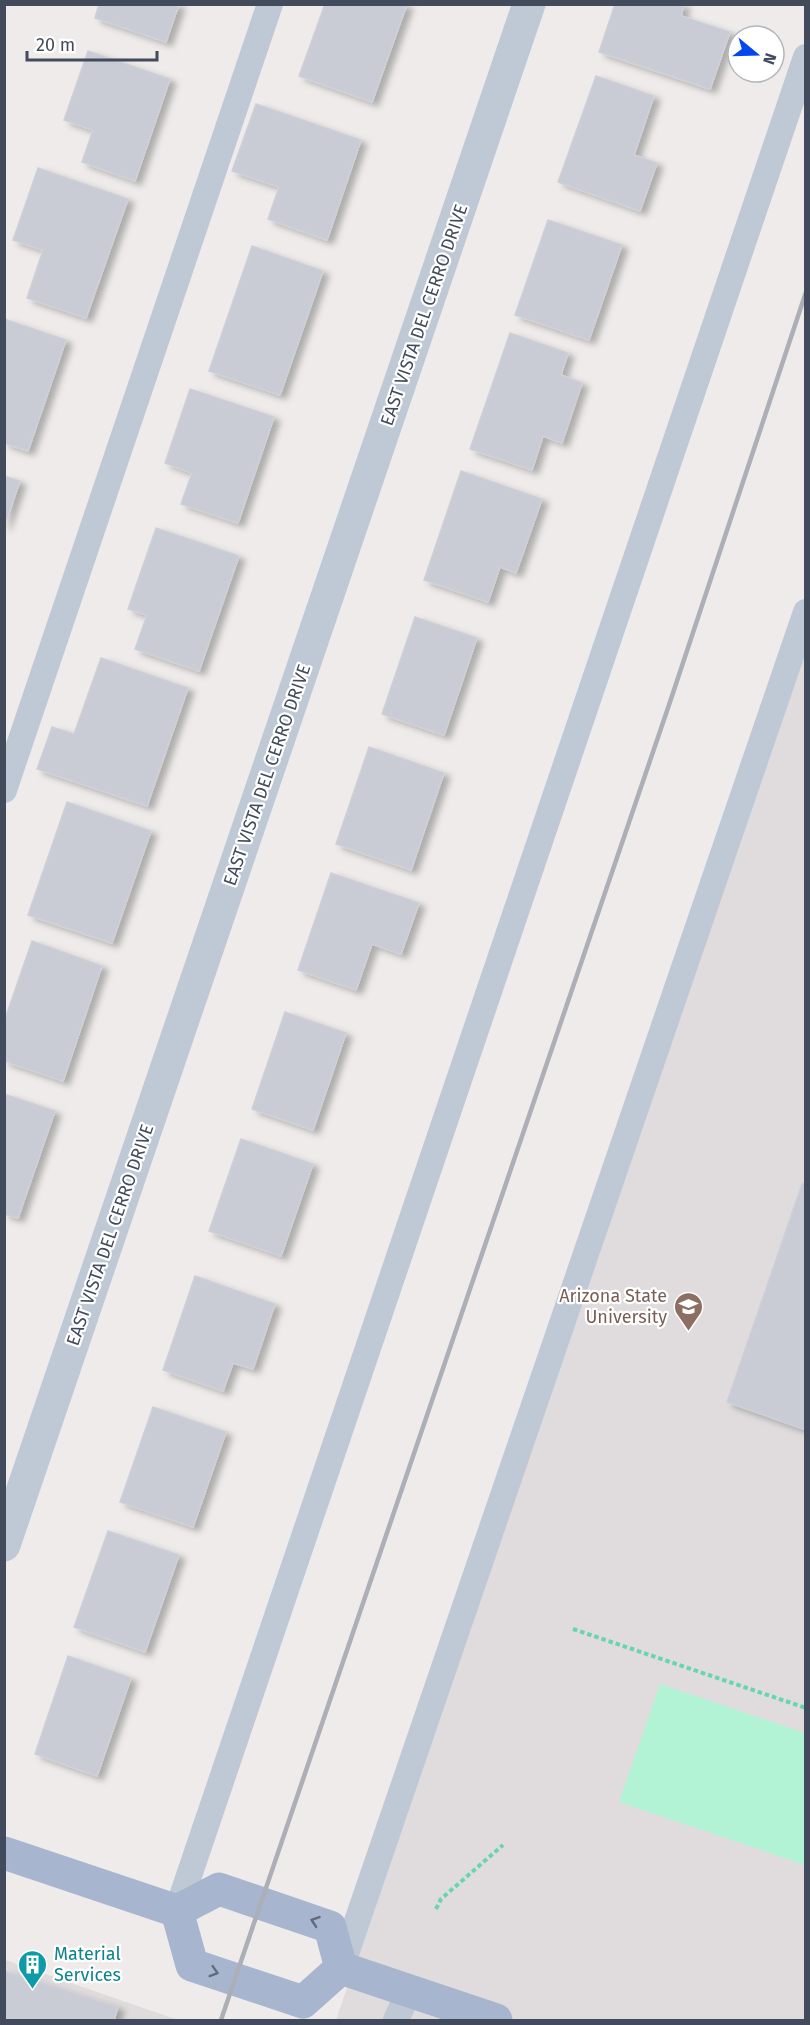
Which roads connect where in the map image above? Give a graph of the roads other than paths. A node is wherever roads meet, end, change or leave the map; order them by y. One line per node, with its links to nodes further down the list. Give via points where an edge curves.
1 (270, 4): 5 (lane)
2 (529, 4): 6 (street, EAST VISTA DEL CERRO DRIVE)
3 (806, 57): 8 (lane)
4 (806, 612): 9 (lane)
5 (4, 790)
6 (4, 1545)
7 (4, 1853): 8 (main road)
8 (177, 1911): 9 (main road, one-way to 8, via 330,1927 301,1916 219,1889); 9 (main road, one-way to 9, via 192,1965 303,2002)
9 (341, 1968): 10 (main road)
10 (409, 1991): 11 (lane); 12 (main road)
11 (396, 2020)
12 (496, 2020)

